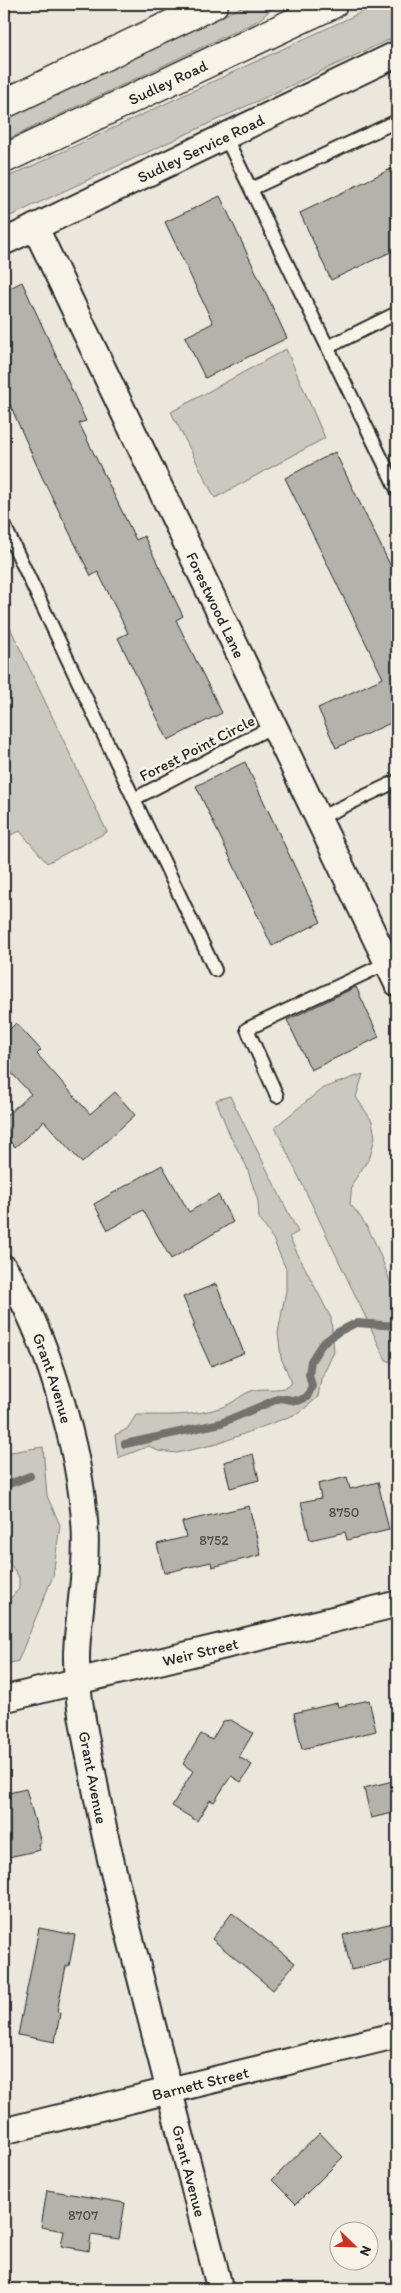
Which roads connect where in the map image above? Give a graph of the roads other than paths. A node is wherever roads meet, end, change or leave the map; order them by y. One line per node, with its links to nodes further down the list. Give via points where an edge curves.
1 (333, 4): 7 (main road, Sudley Road)
2 (209, 5): 4 (main road)
3 (397, 54): 6 (street, Sudley Service Road)
4 (4, 104)
5 (397, 121): 8 (lane)
6 (225, 136): 8 (lane); 9 (street, Sudley Service Road)
7 (4, 159)
8 (251, 189): 12 (lane)
9 (35, 226): 10 (street, Sudley Service Road); 15 (street, Forestwood Lane)
10 (4, 242)
11 (397, 313): 12 (lane)
12 (328, 347): 13 (lane)
13 (397, 490)
14 (4, 526): 17 (lane)
15 (274, 726): 17 (lane, Forest Point Circle); 18 (street, Forestwood Lane)
16 (397, 781): 18 (lane)
17 (134, 798): 19 (lane)
18 (319, 818): 20 (street, Forestwood Lane)
19 (215, 970)
20 (392, 973): 21 (lane, via 247,1029)
21 (277, 1096)
22 (4, 1268): 24 (street, Grant Avenue, via 20,1291 49,1364 79,1475 85,1536 85,1581 77,1645)
23 (397, 1604): 24 (street, Weir Street)
24 (77, 1680): 25 (street, Weir Street); 27 (street, Grant Avenue, via 93,1777)
25 (4, 1699)
26 (397, 2035): 27 (street, Barnett Street)
27 (169, 2090): 28 (street, Barnett Street); 29 (street, Grant Avenue)
28 (4, 2131)
29 (220, 2289)

